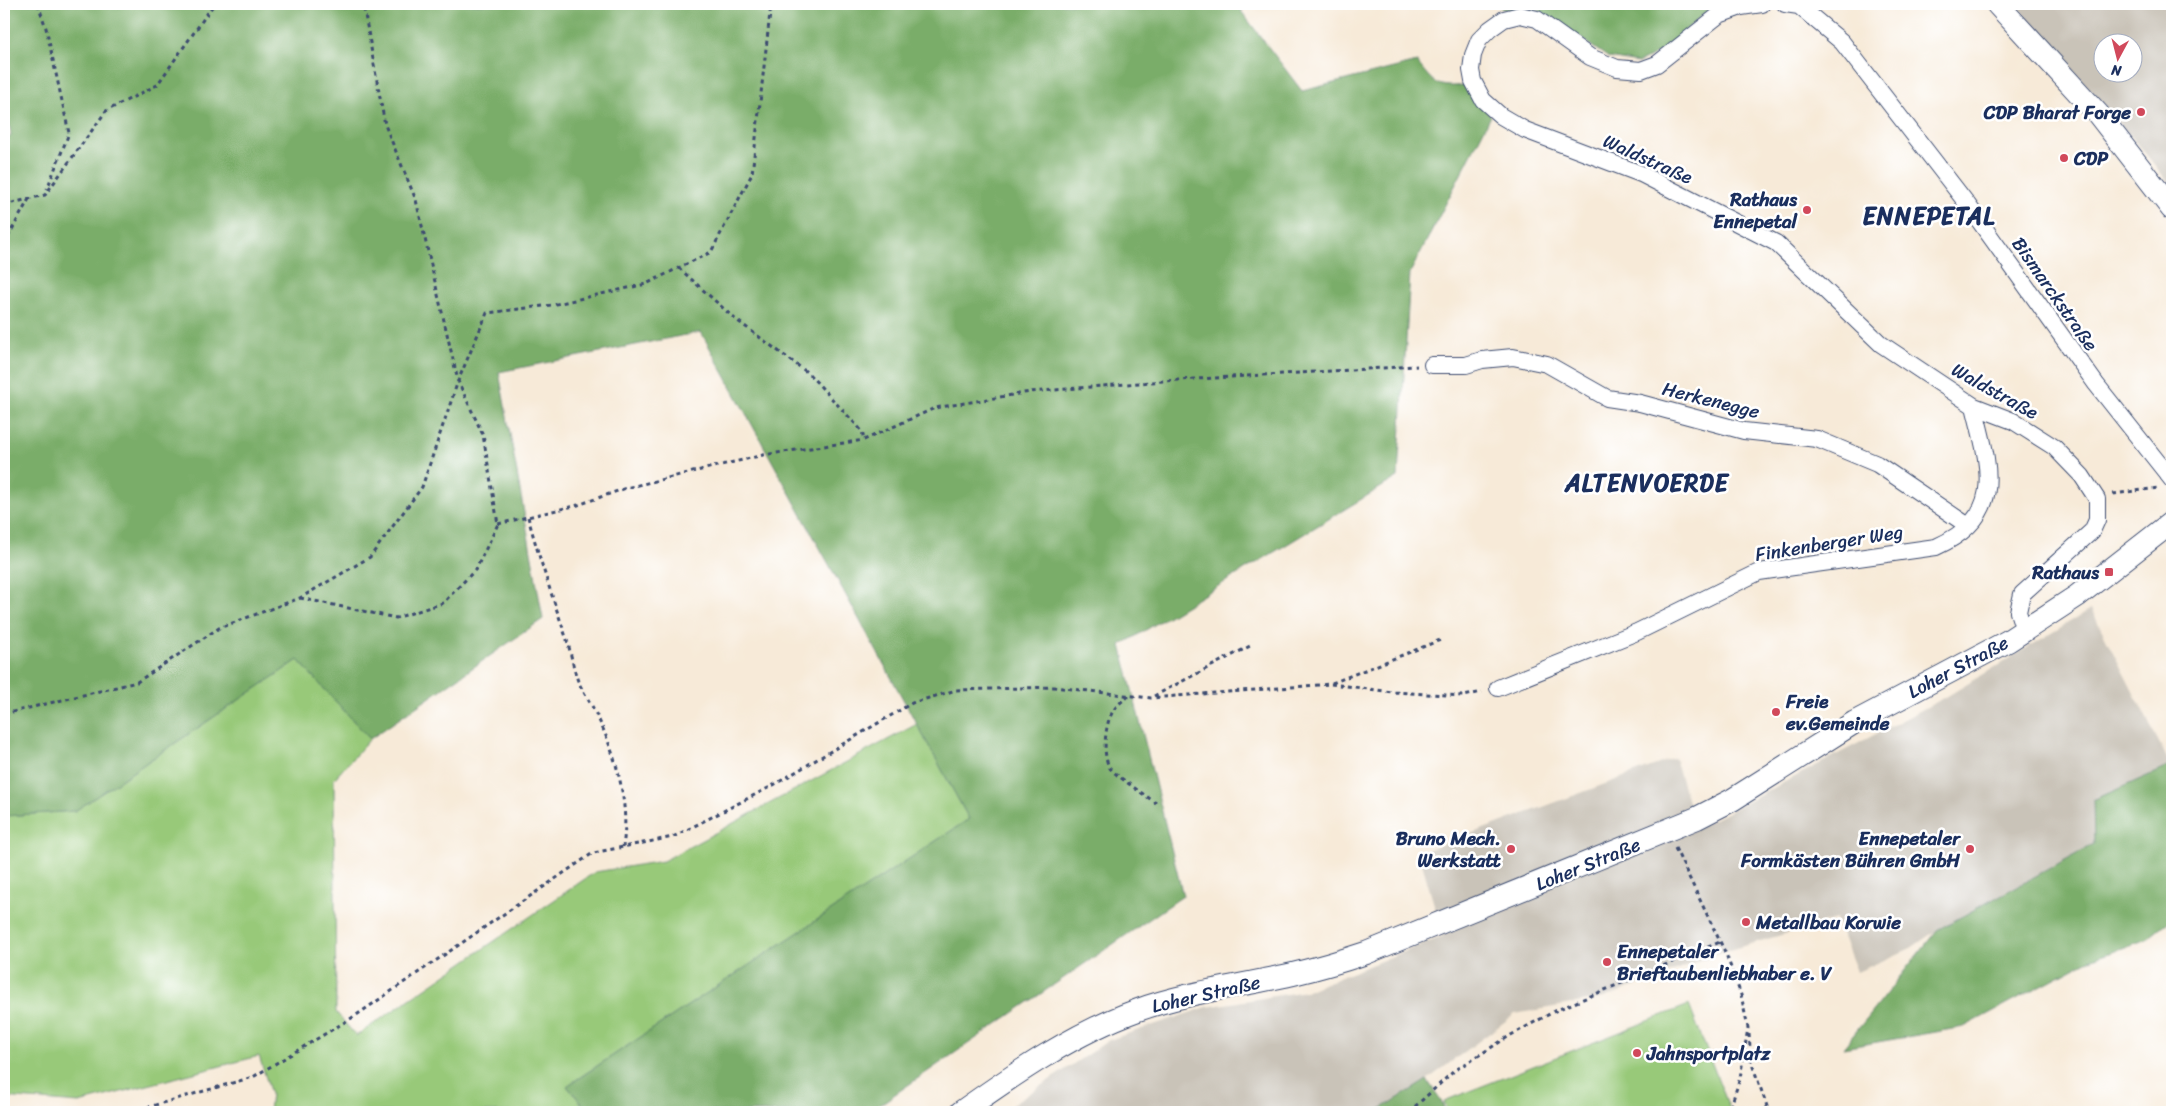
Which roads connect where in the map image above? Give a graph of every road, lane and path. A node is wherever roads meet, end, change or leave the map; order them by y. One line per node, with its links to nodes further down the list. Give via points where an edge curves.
1 (38, 4): 8 (path, via 69,133)
2 (214, 4): 8 (path, via 158,85 106,111)
3 (363, 4): 15 (path, via 385,126 416,200)
4 (771, 4): 13 (path, via 752,174 711,252)
5 (1762, 4): 16 (street, Waldstraße, via 1719,15 1657,64 1641,70 1617,68 1590,57 1536,19 1520,15 1504,19 1479,40 1473,55 1473,81 1484,100 1501,116 1525,130 1640,174 1776,243 1881,344)
6 (1786, 4): 18 (street, Bismarckstraße, via 1799,6 1842,42 1965,201)
7 (1997, 4): 11 (main road, via 2098,114)
8 (45, 194): 9 (path)
9 (30, 198): 10 (path); 12 (path)
10 (4, 205)
11 (2172, 208)
12 (4, 244)
13 (679, 268): 15 (path, via 646,284 552,305 487,313); 17 (path, via 735,319 808,373 862,431)
14 (1432, 365): 17 (path, via 1030,392 935,408); 23 (street, Herkenegge, via 1466,365 1513,357 1547,364 1607,398 1744,431 1816,440 1877,464)
15 (458, 381): 22 (path, via 483,435); 24 (path, via 422,487 370,557)
16 (1974, 406): 19 (street, Waldstraße, via 2013,421 2054,447 2082,476); 23 (street, Finkenberger Weg, via 1989,479 1980,512)
17 (864, 440): 20 (path, via 763,455 626,488 578,506)
18 (2167, 484): 19 (path)
19 (2095, 496): 25 (street, Waldstraße, via 2098,510 2092,531 2022,594 2018,612)
20 (528, 516): 22 (path); 35 (path, via 578,680 616,763 626,831)
21 (2172, 522): 25 (main road, Loher Straße, via 2077,596)
22 (498, 524): 24 (path, via 476,569 443,603 396,618)
23 (1967, 525): 29 (street, Finkenberger Weg, via 1953,539 1936,546 1759,572 1638,632)
24 (300, 598): 32 (path, via 219,628 137,682)
25 (2024, 630): 34 (main road, Loher Straße, via 1975,660 1855,722 1732,800)
26 (1443, 639): 28 (path)
27 (1250, 646): 31 (path)
28 (1331, 684): 29 (path, via 1464,696); 31 (path)
29 (1498, 688)
30 (1130, 696): 31 (path); 33 (path, via 1110,716 1105,752 1109,768); 35 (path, via 1054,687 956,690 912,703 772,786 673,837)
31 (1151, 698)
32 (4, 714)
33 (1156, 803)
34 (1668, 831): 36 (path); 42 (main road, Loher Straße, via 1366,953 1301,972 1166,1001 1120,1017 1036,1062)
35 (623, 847): 41 (path, via 593,853 355,1016 253,1077)
36 (1720, 942): 37 (path, via 1741,995); 43 (path, via 1556,1010 1454,1071)
37 (1748, 1028): 38 (path, via 1740,1078); 44 (path, via 1751,1061)
38 (1730, 1109)
39 (4, 1111): 40 (path)
40 (14, 1112)
41 (131, 1112)
42 (961, 1112)
43 (1409, 1112)
44 (1769, 1112)

